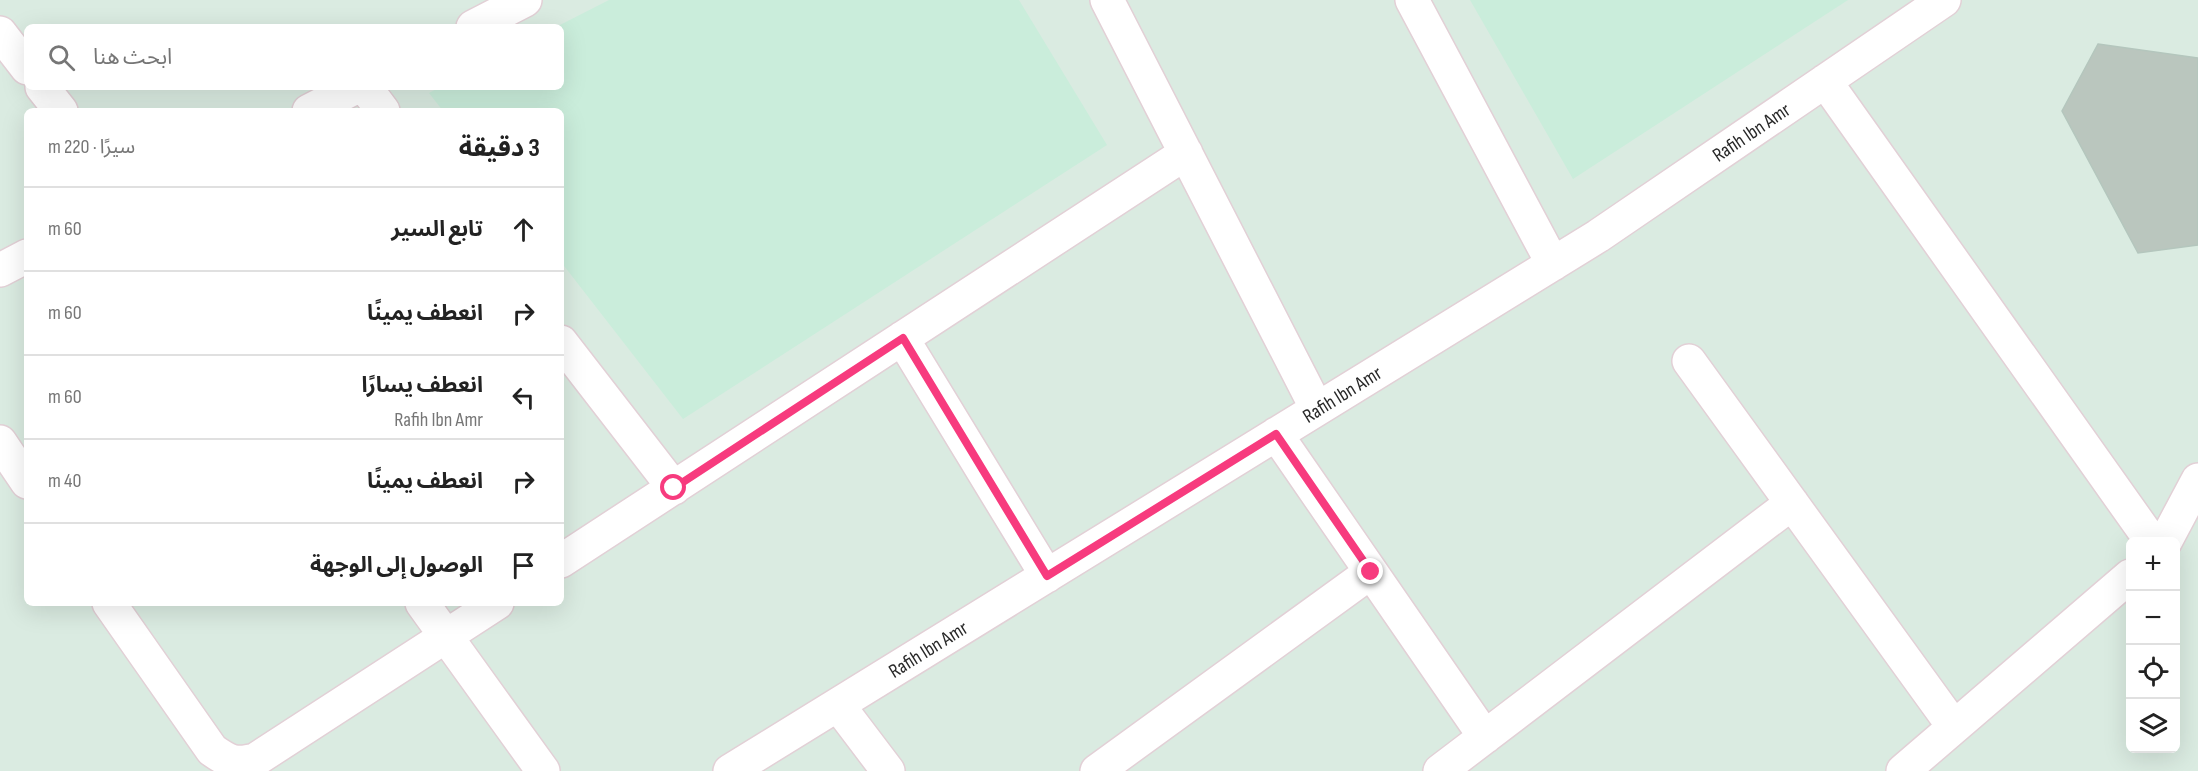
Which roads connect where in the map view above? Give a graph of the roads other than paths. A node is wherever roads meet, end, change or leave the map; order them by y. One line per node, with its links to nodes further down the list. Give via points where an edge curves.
1 (525, 0): 5 (street)
2 (1107, 0): 15 (street)
3 (1412, 0): 17 (street)
4 (1944, 0): 8 (street, Rafih Ibn Amr)
5 (479, 24)
6 (0, 33): 7 (street)
7 (24, 64)
8 (1825, 81): 17 (street, Rafih Ibn Amr); 30 (street)
9 (44, 90): 12 (street)
10 (350, 90): 13 (street)
11 (367, 90): 14 (street)
12 (59, 108)
13 (315, 108)
14 (381, 108)
15 (1186, 153): 19 (street); 22 (street)
16 (24, 258): 18 (street)
17 (1553, 264): 22 (street, Rafih Ibn Amr)
18 (0, 270)
19 (903, 338): 27 (street); 35 (street)
20 (564, 346): 27 (street)
21 (1689, 361): 28 (street)
22 (1317, 409): 23 (street, Rafih Ibn Amr)
23 (1276, 434): 34 (street); 35 (street, Rafih Ibn Amr)
24 (0, 442): 25 (street)
25 (24, 478)
26 (2198, 480): 31 (street)
27 (674, 488): 33 (street)
28 (1792, 503): 42 (street); 43 (street)
29 (2198, 524): 32 (street)
30 (2148, 537)
31 (2168, 537)
32 (2180, 537)
33 (564, 559)
34 (1371, 572): 43 (street); 44 (street)
35 (1047, 576): 41 (street, Rafih Ibn Amr)
36 (2126, 579): 42 (street)
37 (112, 606): 40 (street, via 205,742 226,760 240,764 255,760)
38 (424, 606): 40 (street)
39 (492, 606): 40 (street)
40 (446, 637): 45 (street)
41 (838, 705): 46 (street, Rafih Ibn Amr); 47 (street)
42 (1954, 728): 49 (street)
43 (1485, 737): 48 (street)
44 (1109, 767)
45 (543, 771)
46 (730, 771)
47 (888, 771)
48 (1440, 771)
49 (1903, 771)

